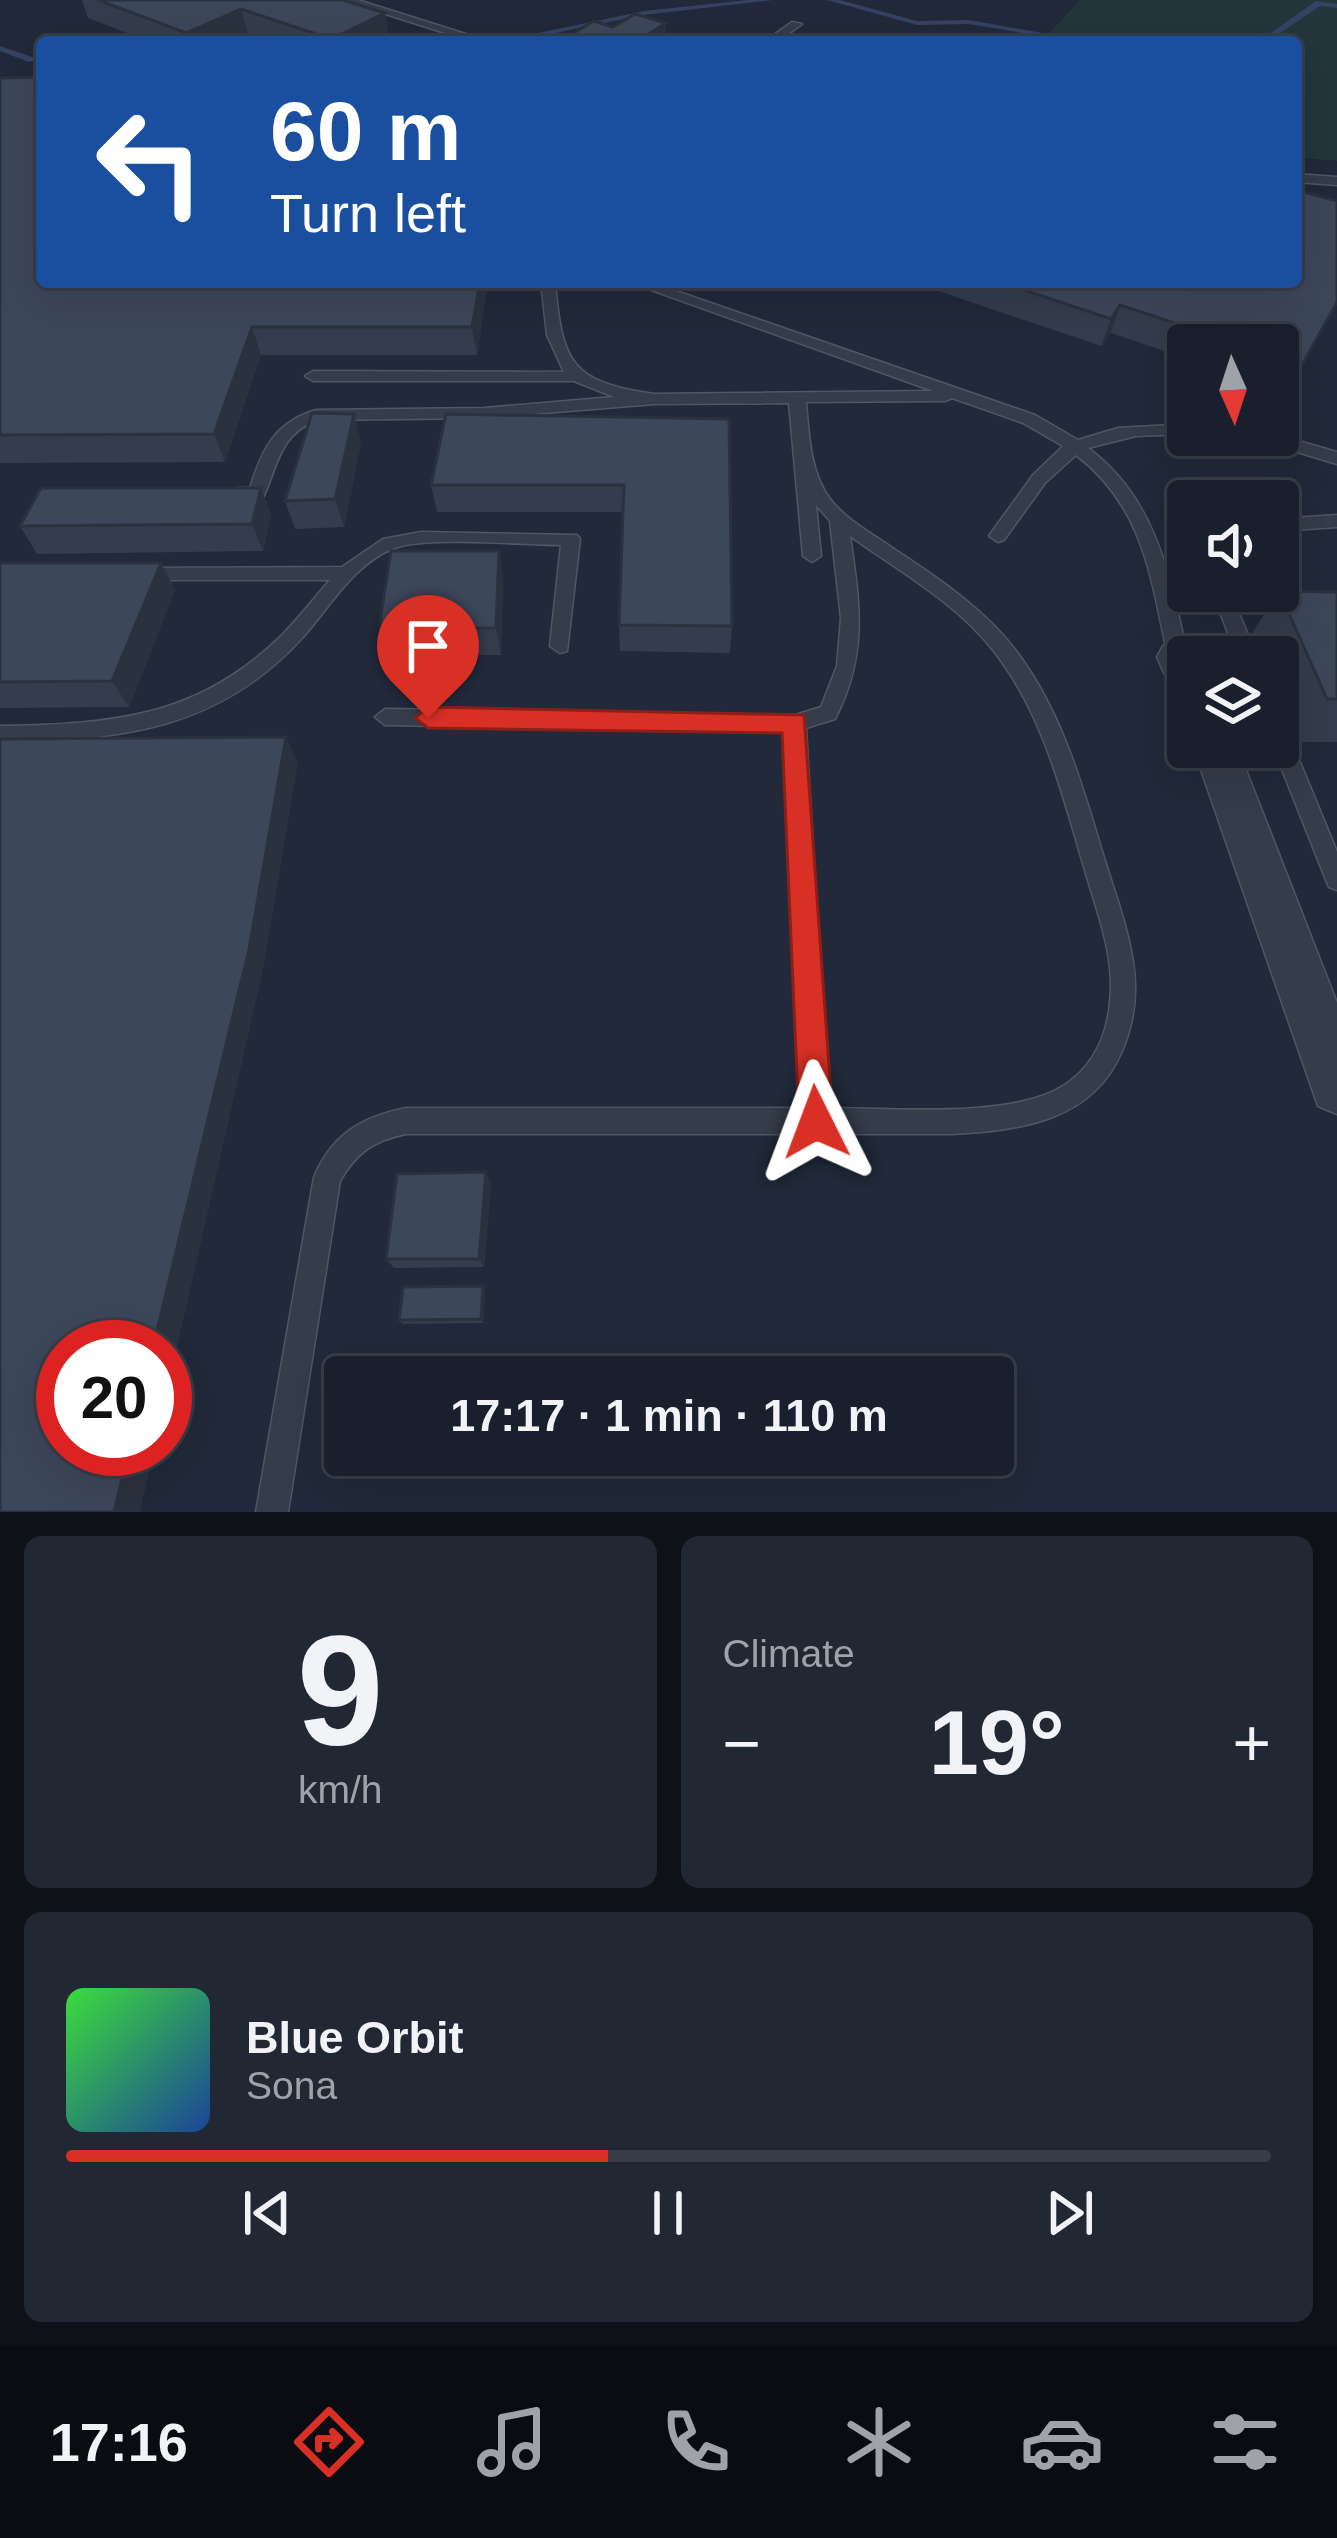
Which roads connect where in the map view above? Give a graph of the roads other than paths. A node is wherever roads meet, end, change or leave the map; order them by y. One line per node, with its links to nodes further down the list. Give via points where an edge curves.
1 (347, 0): 3 (lane)
2 (796, 24): 6 (lane)
3 (444, 29): 4 (lane); 5 (lane)
4 (429, 36)
5 (466, 36)
6 (779, 36)
7 (1302, 178): 8 (lane)
8 (1337, 181)
9 (549, 288): 12 (lane, via 555,350)
10 (653, 288): 13 (lane)
11 (313, 376): 12 (lane)
12 (572, 376): 15 (lane, via 608,395)
13 (964, 396): 14 (lane); 17 (lane)
14 (797, 398): 15 (lane); 19 (lane)
15 (654, 399): 21 (lane, via 316,415 281,431 257,494)
16 (1167, 431): 17 (lane, via 1102,436)
17 (1082, 446): 25 (lane, via 1055,461); 29 (lane, via 1136,506)
18 (1299, 447): 20 (lane)
19 (803, 457): 22 (lane); 26 (lane)
20 (1337, 458)
21 (211, 494)
22 (838, 519): 32 (lane, via 851,658 828,713); 38 (lane, via 998,642 1037,704 1070,780 1121,955 1123,998 1113,1044 1092,1079 1064,1101 1019,1117)
23 (1337, 521): 24 (lane)
24 (1299, 524)
25 (998, 536)
26 (812, 556)
27 (114, 573): 28 (lane)
28 (342, 573): 30 (lane, via 394,540 571,539); 33 (lane, via 286,643 178,717 112,732)
29 (1175, 636)
30 (560, 646)
31 (385, 717): 32 (lane)
32 (795, 723): 38 (lane)
33 (0, 734)
34 (1223, 768): 37 (street)
35 (1292, 768): 36 (lane)
36 (1337, 880)
37 (1337, 1087)
38 (816, 1122): 39 (lane, via 406,1121 346,1143 316,1221)
39 (272, 1512)

